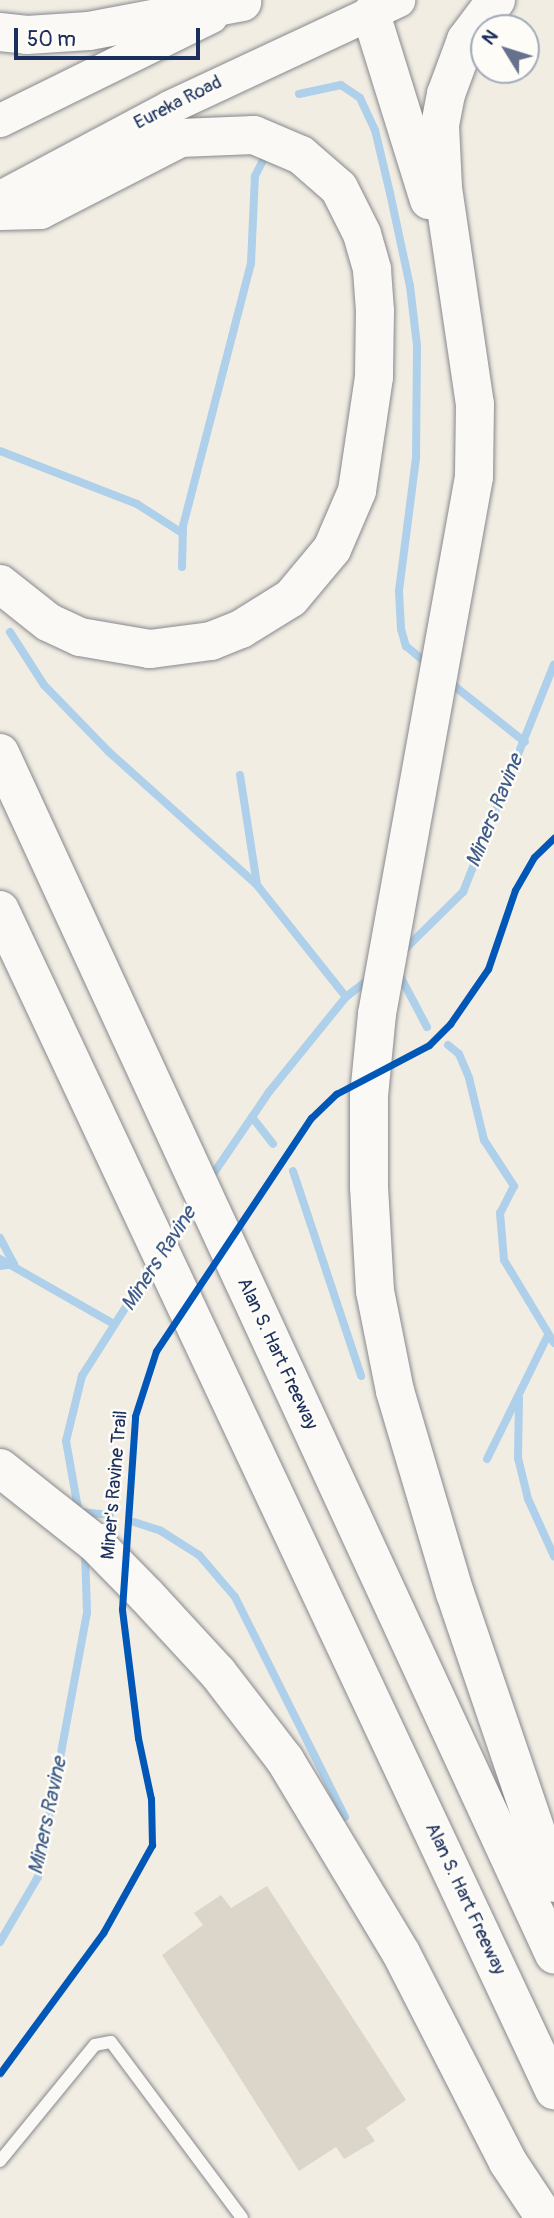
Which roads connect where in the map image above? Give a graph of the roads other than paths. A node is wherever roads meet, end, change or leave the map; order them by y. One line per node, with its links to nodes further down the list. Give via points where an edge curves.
1 (496, 0): 8 (highway, via 462,49 440,126 443,188)
2 (244, 1): 4 (highway, via 89,31 27,36); 5 (main road)
3 (375, 4): 6 (main road, Eureka Road); 8 (highway)
4 (0, 32)
5 (0, 120)
6 (0, 197)
7 (0, 211): 9 (highway, via 40,210 180,138 254,135 302,155 339,188 362,233 372,270 375,311 374,377 357,491 332,549 291,598 241,629 211,641 150,649 80,637 48,622)
8 (463, 309): 13 (highway, via 475,404 474,477 377,1014 369,1096 375,1291 395,1391 455,1593)
9 (0, 584)
10 (0, 753): 14 (highway, Alan S. Hart Freeway)
11 (0, 910): 15 (highway, Alan S. Hart Freeway)
12 (0, 1468): 18 (highway, via 95,1543 218,1673 285,1760 401,1953 508,2162)
13 (554, 1884)
14 (554, 1954)
15 (554, 2090)
16 (0, 2161): 17 (lane, via 96,2045 111,2042)
17 (242, 2218)
18 (545, 2218)

